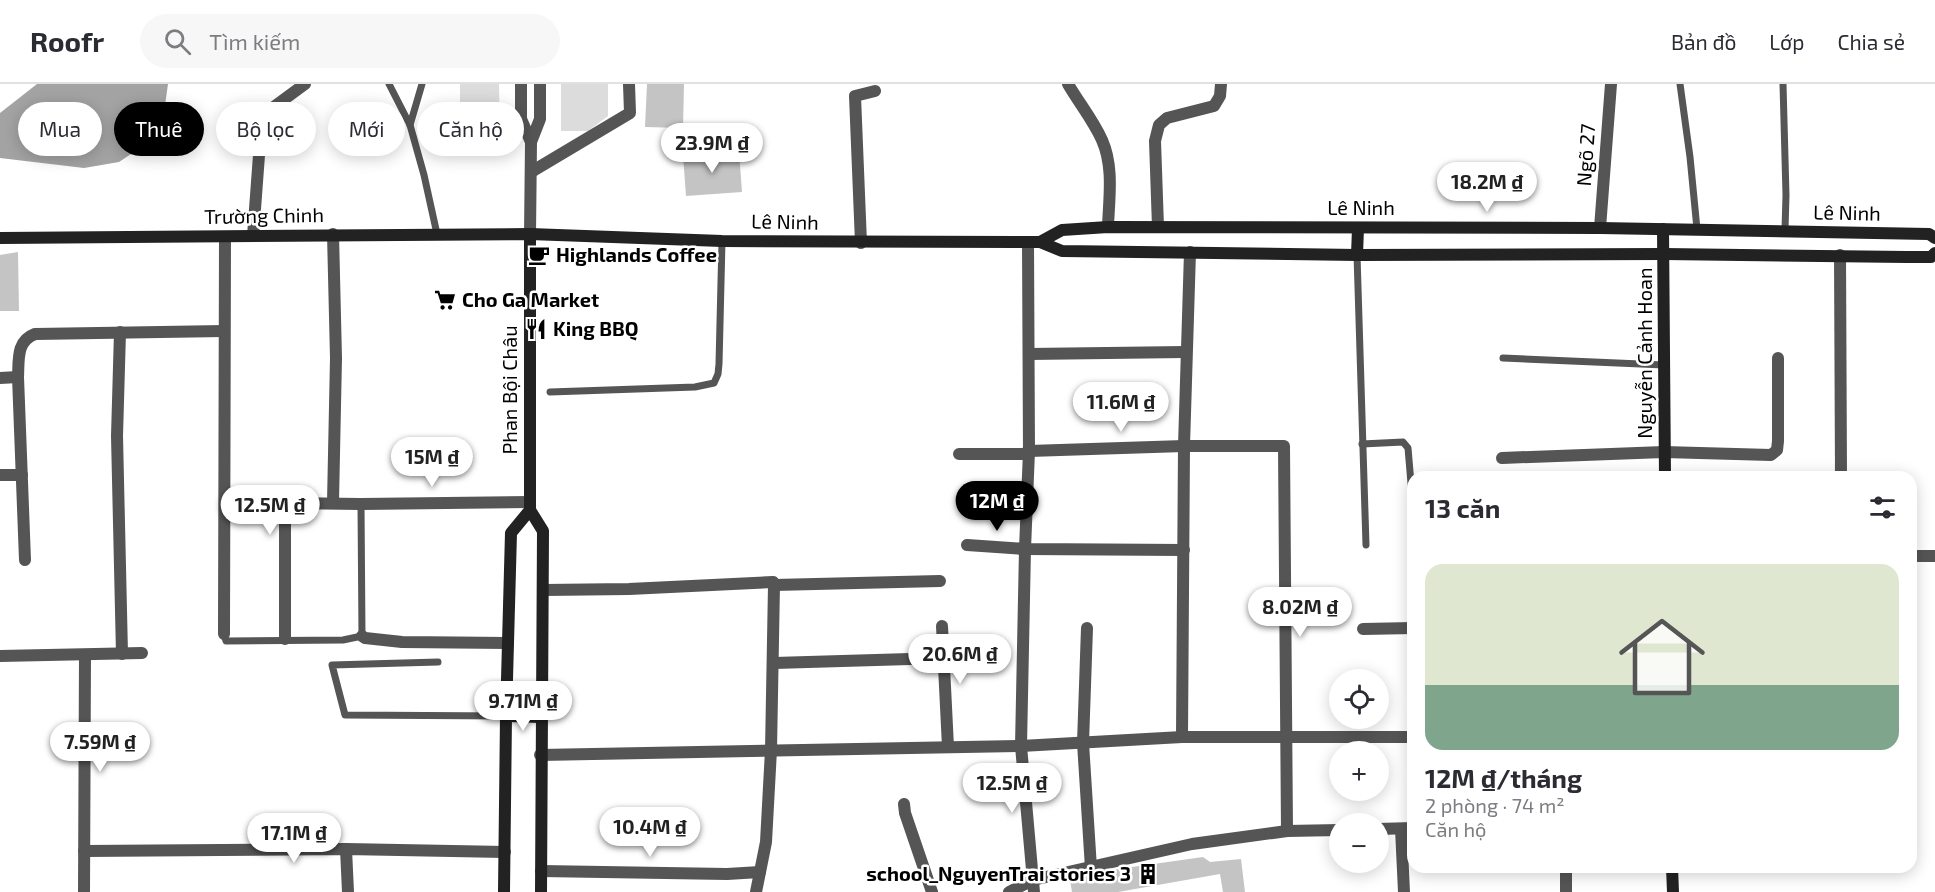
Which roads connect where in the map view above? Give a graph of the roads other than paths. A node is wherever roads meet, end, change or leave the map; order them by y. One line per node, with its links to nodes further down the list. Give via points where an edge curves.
1 (305, 84): 26 (street, via 271,109 261,128)
2 (389, 84): 13 (lane)
3 (422, 84): 13 (lane)
4 (521, 84): 14 (street, via 521,119)
5 (540, 84): 14 (street, via 540,119)
6 (629, 84): 15 (street, via 630,113)
7 (1068, 84): 16 (street, via 1096,128 1108,157)
8 (1221, 84): 17 (street, via 1214,106 1167,118 1159,125 1155,141)
9 (1611, 84): 19 (street, Ngõ 27)
10 (1680, 84): 21 (lane)
11 (1783, 84): 22 (lane)
12 (875, 91): 32 (street, via 855,96)
13 (410, 125): 24 (lane)
14 (531, 142): 15 (street)
15 (531, 172): 25 (street)
16 (1108, 227): 17 (street, Lê Ninh); 31 (street, Lê Ninh, via 1062,230)
17 (1158, 227): 18 (street, Lê Ninh)
18 (1358, 228): 19 (street, Lê Ninh); 36 (street)
19 (1600, 228): 20 (street, Lê Ninh)
20 (1663, 229): 21 (street, Lê Ninh); 35 (street, Nguyễn Cảnh Hoan)
21 (1697, 229): 22 (street, Lê Ninh)
22 (1785, 230): 29 (street, Lê Ninh, via 1929,234)
23 (333, 234): 24 (street, Trường Chinh); 26 (street, Trường Chinh); 59 (street)
24 (437, 234): 25 (street, Trường Chinh)
25 (530, 234): 30 (street, Lê Ninh); 61 (street, Phan Bội Châu)
26 (253, 236): 27 (street, Trường Chinh)
27 (225, 237): 28 (street, Trường Chinh); 38 (street)
28 (0, 238)
29 (1935, 238)
30 (722, 241): 32 (street, Lê Ninh); 47 (lane, via 719,364 714,382 695,387)
31 (1034, 242): 32 (street, Lê Ninh); 33 (street, Lê Ninh, via 1062,251); 41 (street)
32 (861, 243)
33 (1190, 252): 36 (street, Lê Ninh); 40 (street)
34 (1935, 253): 37 (street, Lê Ninh, via 1918,257)
35 (1664, 254): 36 (street, Lê Ninh); 37 (street, Lê Ninh); 44 (street, Nguyễn Cảnh Hoan)
36 (1357, 255): 48 (lane)
37 (1840, 255): 56 (street)
38 (224, 331): 39 (street); 76 (street)
39 (120, 332): 46 (street, via 28,337 21,347); 81 (street, via 117,436)
40 (1185, 352): 41 (street); 49 (street)
41 (1029, 354): 50 (street)
42 (1503, 358): 44 (lane)
43 (1778, 358): 51 (street, via 1778,441 1774,453)
44 (1664, 365): 51 (street, Nguyễn Cảnh Hoan)
45 (0, 378): 46 (street)
46 (18, 378): 58 (street)
47 (550, 392)
48 (1362, 444): 54 (lane, via 1403,442 1408,448); 63 (lane)
49 (1184, 446): 50 (street); 65 (street); 90 (street, via 1284,446)
50 (1029, 451): 52 (street); 64 (street)
51 (1664, 452): 53 (street); 55 (street, Nguyễn Cảnh Hoan)
52 (959, 454)
53 (1502, 458)
54 (1410, 471)
55 (1665, 471)
56 (1841, 471)
57 (0, 475): 58 (street)
58 (22, 475): 68 (street)
59 (333, 502): 60 (street); 78 (street, via 285,503)
60 (361, 504): 61 (street); 77 (lane)
61 (530, 506): 71 (street, Phan Bội Châu, via 543,531); 79 (street, via 511,533)
62 (967, 545): 64 (street)
63 (1366, 545)
64 (1025, 549): 65 (street); 93 (street)
65 (1184, 549): 89 (street)
66 (1917, 556): 67 (street)
67 (1935, 556)
68 (26, 560)
69 (940, 581): 70 (street)
70 (774, 585): 71 (street, via 769,581); 86 (street)
71 (544, 590): 88 (street, Phan Bội Châu)
72 (942, 626): 84 (street)
73 (1087, 628): 92 (street)
74 (1364, 628): 75 (street)
75 (1407, 628)
76 (224, 634): 78 (lane, via 226,641)
77 (362, 636): 78 (lane, via 343,640); 79 (street, via 402,642)
78 (285, 639)
79 (508, 643): 87 (street)
80 (142, 653): 81 (street)
81 (122, 654): 82 (street)
82 (85, 655): 83 (street); 103 (street)
83 (0, 656)
84 (944, 658): 86 (street); 94 (street)
85 (438, 662): 87 (lane, via 332,665 345,715)
86 (774, 663): 95 (street)
87 (506, 716): 88 (street); 104 (street)
88 (541, 717): 96 (street, Phan Bội Châu)
89 (1182, 737): 90 (street); 92 (street)
90 (1285, 737): 91 (street); 101 (street)
91 (1407, 737)
92 (1083, 743): 93 (street); 105 (street)
93 (1021, 746): 94 (street); 110 (street)
94 (948, 747): 95 (street)
95 (771, 750): 96 (street); 107 (street, via 766,842)
96 (540, 755): 106 (street, Phan Bội Châu)
97 (904, 804): 116 (street)
98 (1389, 829): 99 (street)
99 (1407, 829): 118 (street)
100 (1329, 830): 101 (street)
101 (1287, 831): 105 (street, via 1192,844)
102 (346, 849): 103 (street); 104 (street); 112 (street)
103 (84, 851): 111 (street)
104 (505, 852): 113 (street)
105 (1091, 868): 110 (street)
106 (541, 871): 107 (street); 114 (street, Phan Bội Châu)
107 (760, 872): 115 (street)
108 (1566, 873): 119 (street)
109 (1672, 873): 120 (street)
110 (1034, 886): 117 (street)
111 (84, 892)
112 (348, 892)
113 (504, 892)
114 (541, 892)
115 (756, 892)
116 (932, 892)
117 (1008, 892)
118 (1404, 892)
119 (1566, 892)
120 (1673, 892)

